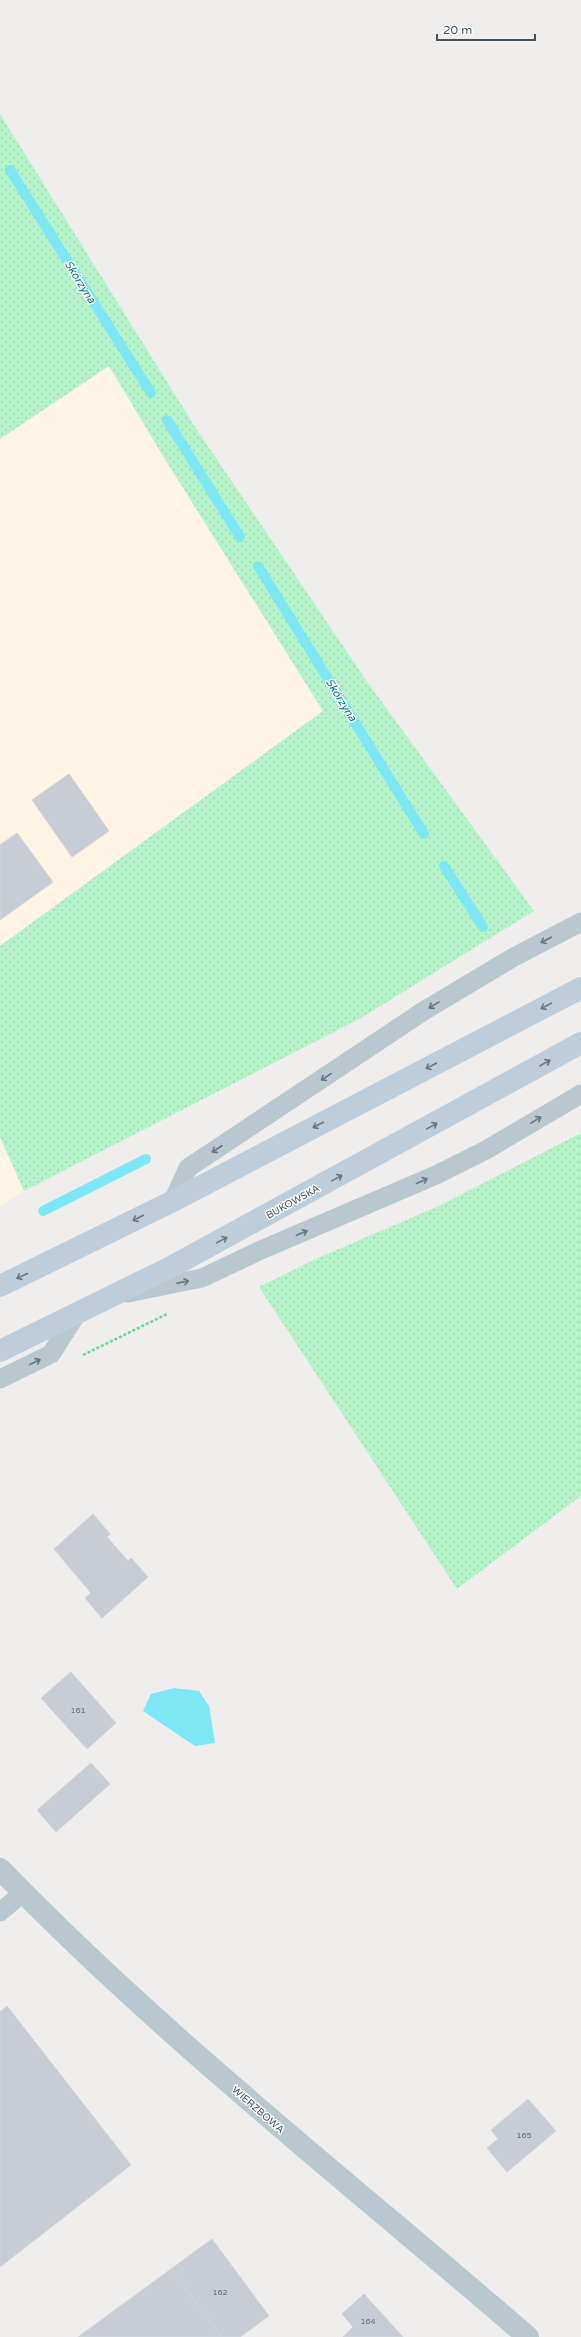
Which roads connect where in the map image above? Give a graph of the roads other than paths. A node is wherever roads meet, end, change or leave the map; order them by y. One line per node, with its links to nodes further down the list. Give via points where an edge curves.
1 (581, 922): 5 (lane, one-way to 5, via 514,957 422,1012 188,1168)
2 (581, 988): 5 (main road, one-way to 5)
3 (581, 1043): 7 (main road, BUKOWSKA, one-way to 3, via 290,1204)
4 (581, 1094): 7 (lane, one-way to 4, via 202,1278 260,1250 442,1172 486,1150)
5 (173, 1201): 6 (main road, one-way to 6)
6 (0, 1286)
7 (117, 1295): 8 (main road, BUKOWSKA)
8 (76, 1315): 9 (main road, BUKOWSKA); 10 (lane, one-way to 8, via 51,1354)
9 (0, 1351)
10 (0, 1379)
11 (0, 1869): 12 (street, WIERZBOWA)
12 (23, 1893): 13 (lane); 14 (street, WIERZBOWA, via 55,1927 215,2073)
13 (0, 1912)
14 (528, 2337)

